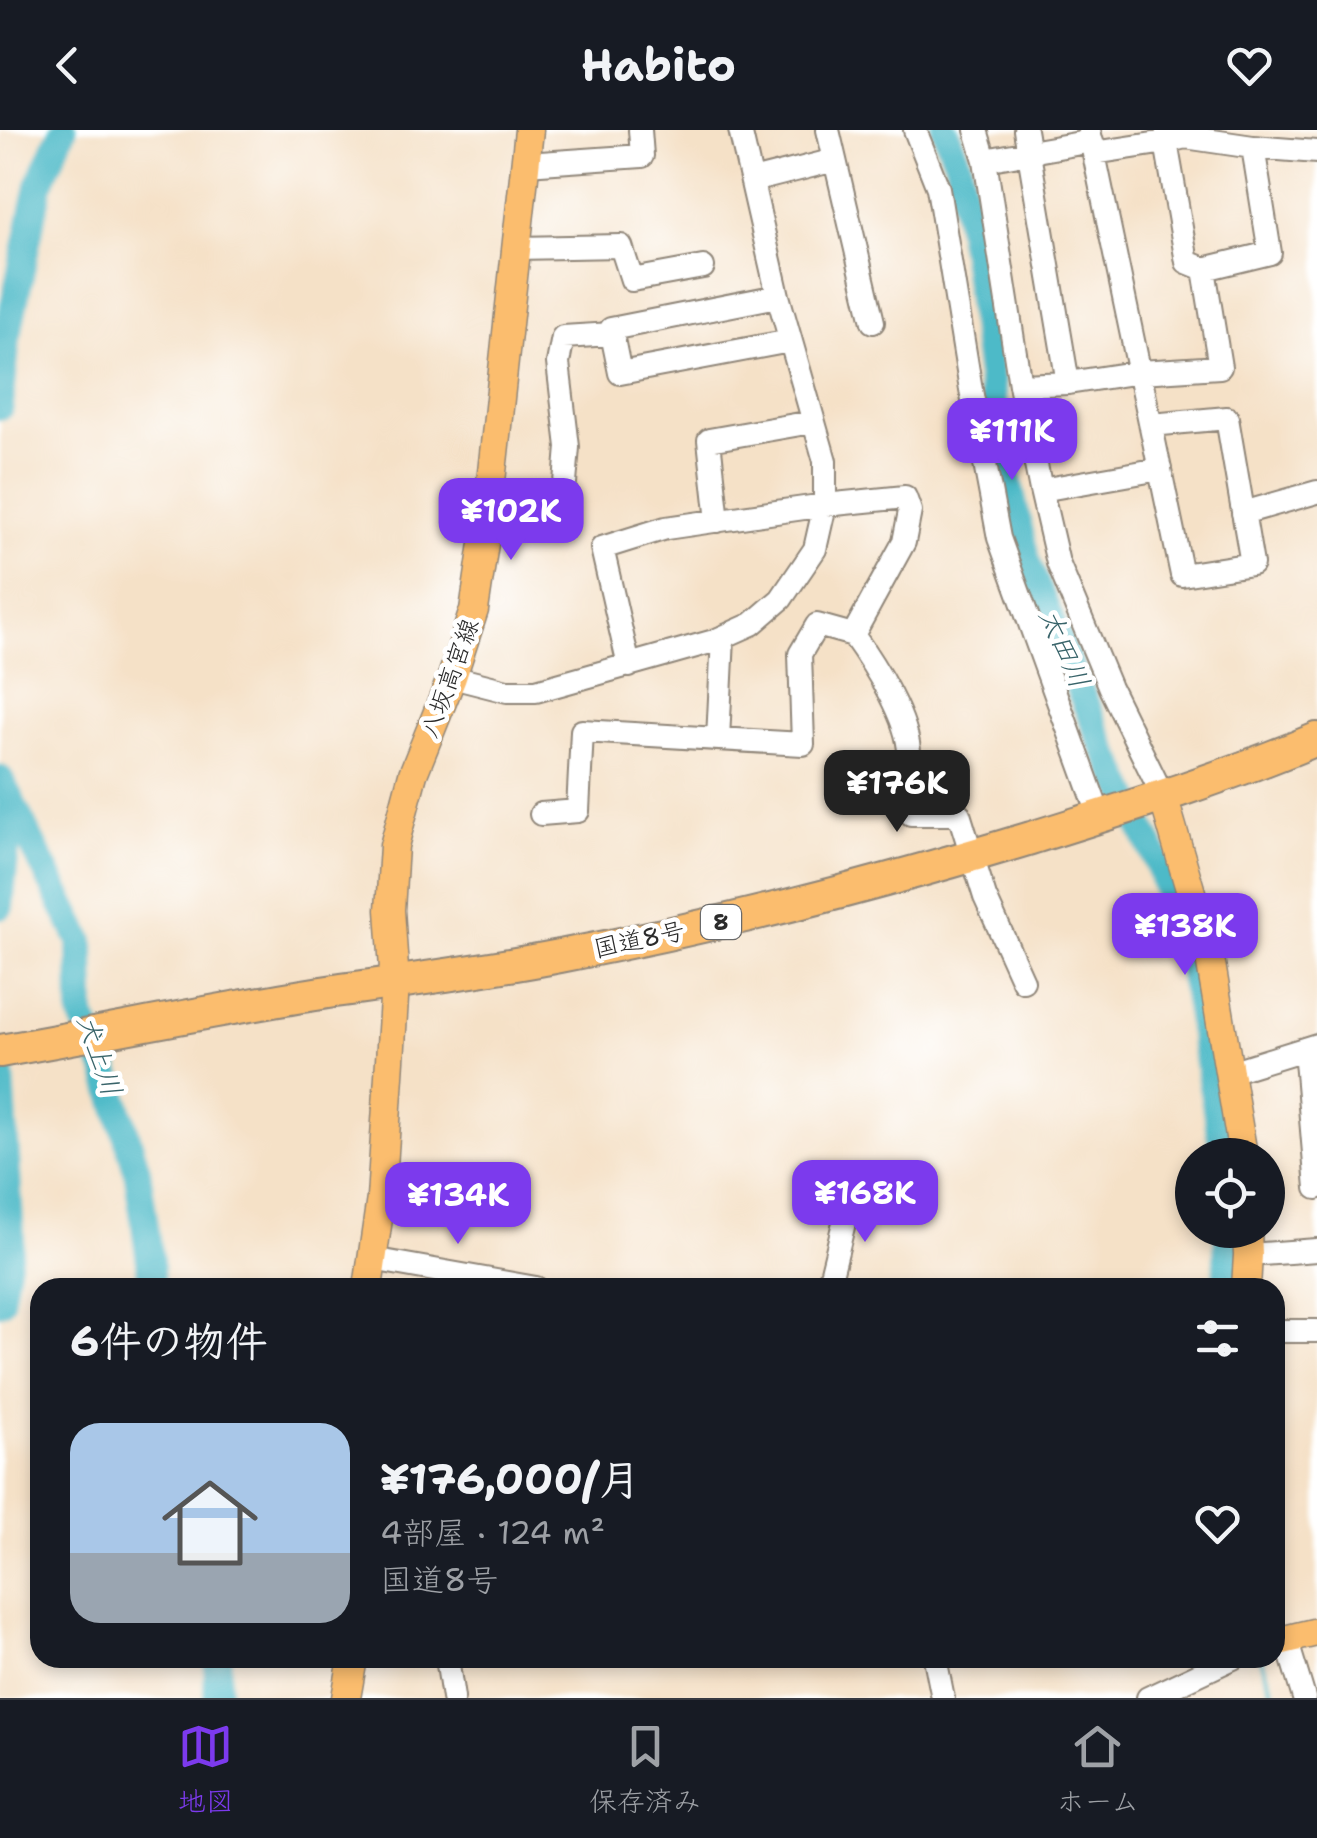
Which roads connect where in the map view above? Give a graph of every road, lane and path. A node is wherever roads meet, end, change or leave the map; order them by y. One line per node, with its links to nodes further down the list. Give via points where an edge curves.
1 (529, 130): 14 (main road, 八坂高宮線)
2 (640, 130): 14 (street, via 642,156)
3 (740, 130): 15 (street)
4 (828, 130): 12 (street)
5 (915, 130): 45 (street, via 938,188 999,538)
6 (976, 130): 13 (street)
7 (1167, 136): 9 (street); 10 (street); 18 (street, via 1187,262)
8 (1027, 141): 9 (street); 13 (street); 24 (street)
9 (1092, 142): 23 (street)
10 (1252, 147): 11 (street); 18 (street, via 1270,253)
11 (1317, 152)
12 (836, 160): 15 (street); 20 (street)
13 (985, 160): 25 (street)
14 (526, 164): 16 (main road, 八坂高宮線)
15 (752, 181): 19 (street)
16 (516, 248): 17 (street, via 621,246 632,280); 40 (main road, 八坂高宮線, via 483,555)
17 (703, 267)
18 (1204, 270): 23 (street, via 1220,367)
19 (778, 296): 21 (street, via 611,329); 22 (street)
20 (873, 322)
21 (612, 334): 22 (street, via 620,374); 31 (street, via 563,337 558,363 568,446)
22 (790, 341): 26 (street)
23 (1140, 372): 24 (street); 27 (street)
24 (1068, 382): 25 (street)
25 (1020, 385): 29 (street)
26 (812, 422): 32 (street, via 825,461); 34 (street, via 709,440)
27 (1151, 426): 28 (street); 33 (street, via 1227,418)
28 (1160, 469): 29 (street); 33 (street, via 1182,575 1252,564)
29 (1041, 490): 43 (street, via 1058,564)
30 (1317, 492): 33 (street)
31 (564, 495)
32 (826, 505): 34 (street); 35 (street, via 815,549); 37 (street, via 905,497 910,511 904,542)
33 (1243, 514)
34 (718, 520): 39 (street, via 602,548)
35 (781, 599): 36 (street); 38 (street)
36 (817, 625): 37 (street); 41 (street, via 800,654 803,744)
37 (853, 635): 46 (street, via 897,707 910,753 902,805 911,814 960,814)
38 (723, 638): 39 (street); 41 (street)
39 (629, 666): 40 (street, via 536,691)
40 (452, 677): 48 (main road, 八坂高宮線, via 413,774 394,846)
41 (718, 739): 44 (street, via 582,731 578,811)
42 (1317, 739): 43 (highway, 国道8号 / 8)
43 (1156, 797): 45 (highway, 国道8号 / 8); 51 (main road, via 1210,958)
44 (541, 814)
45 (1103, 816): 46 (highway, 国道8号 / 8)
46 (972, 856): 47 (street); 48 (highway, 国道8号 / 8, via 764,913)
47 (1024, 981)
48 (395, 984): 49 (highway, 国道8号 / 8); 58 (main road, 八坂高宮線)
49 (0, 1052)
50 (1309, 1053): 51 (street); 53 (street)
51 (1230, 1072): 52 (main road)
52 (1240, 1138)
53 (1317, 1188)
54 (852, 1190): 61 (street)
55 (1285, 1247): 57 (street)
56 (1248, 1248): 62 (main road)
57 (1317, 1250)
58 (372, 1258): 59 (main road, 八坂高宮線); 60 (street)
59 (369, 1278)
60 (481, 1278)
61 (830, 1278)
62 (1246, 1278)
63 (1285, 1331): 64 (street)
64 (1317, 1331)
65 (1317, 1632): 66 (main road)
66 (1285, 1639)
67 (1285, 1650): 76 (street)
68 (351, 1668): 72 (main road)
69 (450, 1668): 73 (street)
70 (937, 1668): 74 (street)
71 (1206, 1668): 75 (street)
72 (346, 1698)
73 (454, 1698)
74 (942, 1698)
75 (1148, 1698)
76 (1304, 1698)

